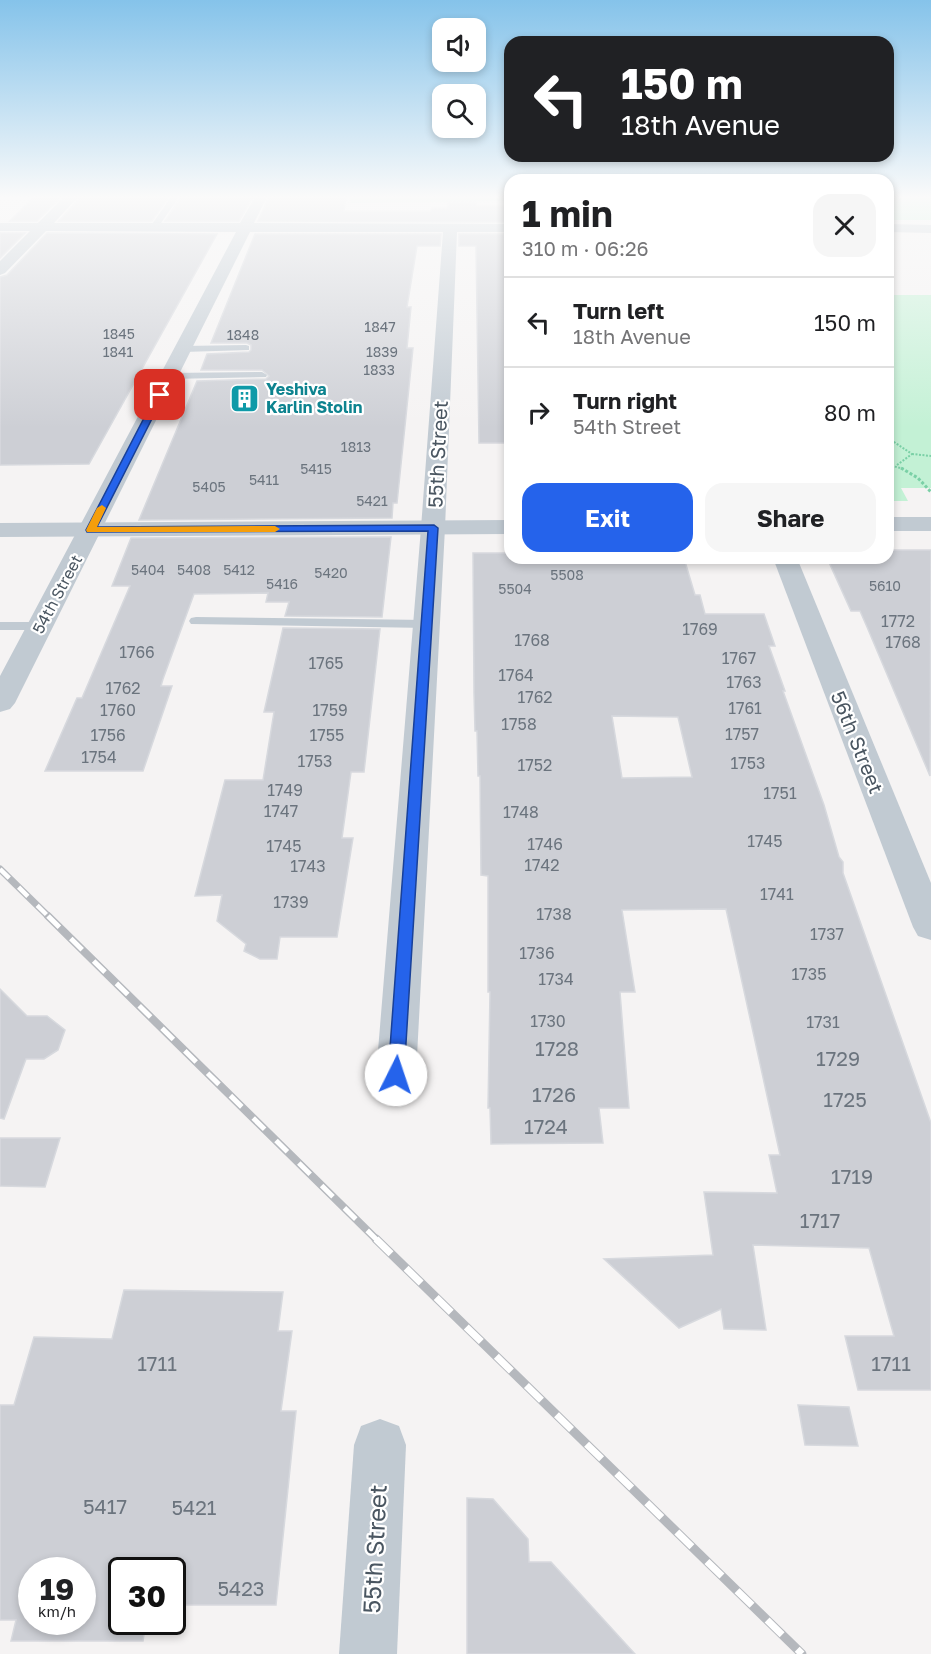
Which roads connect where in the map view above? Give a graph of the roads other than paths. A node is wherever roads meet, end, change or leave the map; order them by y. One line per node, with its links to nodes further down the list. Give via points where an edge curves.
1 (222, 274): 4 (street, 54th Street)
2 (447, 274): 10 (street, 55th Street)
3 (246, 348): 4 (lane)
4 (183, 349): 6 (street, 54th Street)
5 (262, 375): 6 (lane)
6 (170, 376): 12 (street, 54th Street)
7 (894, 524): 8 (street)
8 (931, 524)
9 (504, 527): 10 (street)
10 (434, 528): 12 (street); 15 (street, 55th Street)
11 (0, 530): 12 (street)
12 (91, 530): 17 (street, 54th Street)
13 (787, 564): 19 (street, 56th Street)
14 (196, 621): 15 (lane)
15 (427, 624): 20 (street, 55th Street)
16 (0, 626): 17 (lane)
17 (40, 626): 18 (street, 54th Street)
18 (0, 703)
19 (931, 927)
20 (396, 1075)
21 (380, 1444): 22 (street, 55th Street)
22 (368, 1654)

